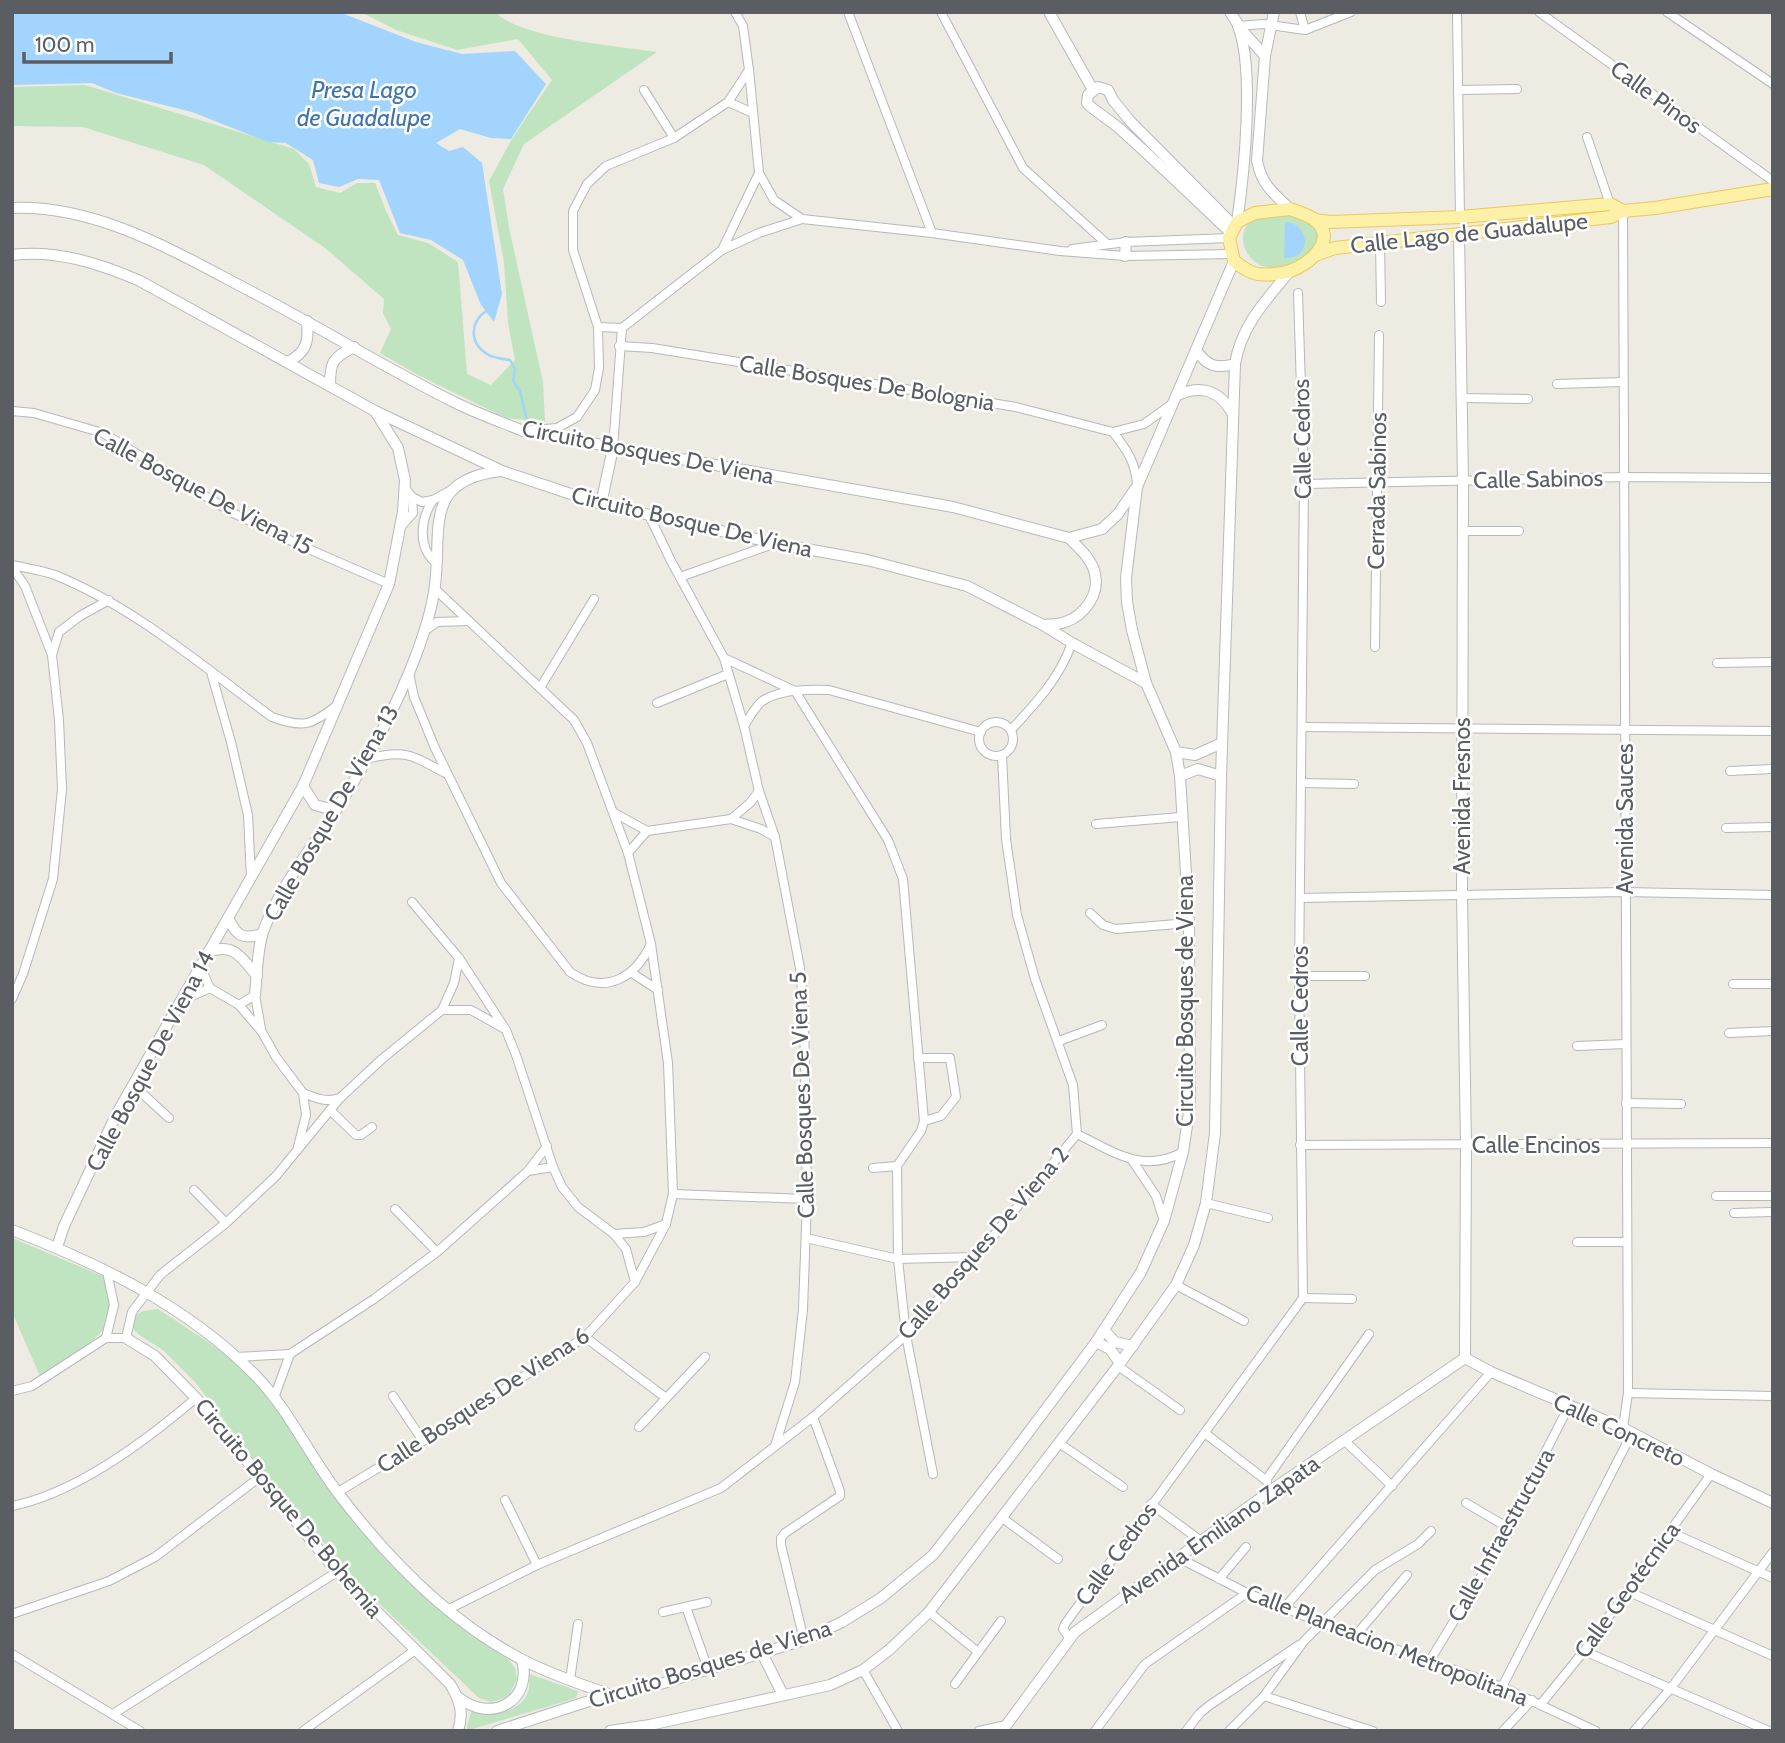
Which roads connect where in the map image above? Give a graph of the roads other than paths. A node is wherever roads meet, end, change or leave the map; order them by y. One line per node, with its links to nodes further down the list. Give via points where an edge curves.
1 (735, 12): 17 (street, via 743,26)
2 (848, 12): 40 (street)
3 (942, 12): 43 (street, via 1023,169)
4 (1049, 12): 21 (main road)
5 (1230, 12): 12 (main road)
6 (1274, 12): 13 (main road)
7 (1300, 12): 14 (street)
8 (1351, 12): 14 (street)
9 (1539, 12): 30 (street, Calle Pinos)
10 (1667, 12): 18 (street)
11 (1457, 14): 22 (street)
12 (1238, 26): 13 (street); 15 (main road); 16 (main road)
13 (1272, 26): 14 (street); 15 (main road)
14 (1305, 30)
15 (1265, 56): 16 (main road); 34 (main road, via 1257,161 1260,177)
16 (1245, 57): 39 (main road, via 1245,130)
17 (749, 70): 23 (street); 24 (street)
18 (1773, 84)
19 (1517, 89): 22 (street)
20 (644, 90): 28 (street)
21 (1093, 90): 25 (main road, via 1108,90); 26 (main road, via 1087,103 1091,109)
22 (1458, 90): 36 (street)
23 (728, 102): 24 (street); 28 (street)
24 (754, 113): 29 (street)
25 (1130, 121): 26 (street); 39 (main road)
26 (1121, 130): 39 (main road)
27 (1587, 137): 32 (street)
28 (674, 138): 55 (street, via 606,166 587,184 573,211 573,250)
29 (759, 173): 37 (street, via 774,200); 45 (street)
30 (1773, 181)
31 (1773, 189): 35 (main road, Calle Lago de Guadalupe)
32 (1610, 204): 35 (main road, Calle Lago de Guadalupe); 36 (main road, Calle Lago de Guadalupe)
33 (12, 208): 54 (main road, Circuito Bosques De Viena, via 50,210 152,240)
34 (1290, 209): 38 (main road); 39 (main road, via 1255,213)
35 (1623, 211): 41 (main road, Calle Lago de Guadalupe, via 1611,217); 63 (street, Avenida Sauces)
36 (1460, 217): 38 (main road, Calle Lago de Guadalupe)
37 (802, 219): 40 (street); 45 (street)
38 (1315, 220): 48 (main road, via 1324,239)
39 (1233, 230): 42 (street); 50 (main road)
40 (932, 233): 46 (street)
41 (1459, 234): 44 (main road, Calle Lago de Guadalupe); 66 (main road, Avenida Fresnos)
42 (1126, 242): 43 (street); 49 (main road)
43 (1106, 243): 46 (street)
44 (1380, 243): 48 (main road, Calle Lago de Guadalupe); 53 (street)
45 (722, 250): 56 (street)
46 (1060, 251): 49 (street)
47 (12, 255): 61 (main road, Circuito Bosque De Viena, via 64,256 105,266)
48 (1315, 255): 51 (main road)
49 (1125, 256): 50 (street)
50 (1233, 258): 51 (main road, via 1249,272 1262,275); 60 (main road, Circuito Bosques de Viena)
51 (1290, 271): 62 (main road, Circuito Bosques de Viena, via 1249,324)
52 (1298, 293): 80 (street, Calle Cedros)
53 (1381, 302)
54 (307, 321): 59 (main road, Circuito Bosques De Viena); 61 (main road, via 309,339 304,350)
55 (598, 327): 56 (street); 72 (street, via 595,390 577,417 556,428)
56 (622, 328): 58 (street)
57 (1379, 335): 79 (street, Cerrada Sabinos)
58 (620, 346): 73 (street, Calle Bosques De Bolognia, via 1016,407); 74 (street)
59 (354, 347): 65 (main road, via 331,363); 72 (main road, Circuito Bosques De Viena, via 459,404)
60 (1196, 350): 62 (main road, via 1207,364); 68 (main road, Circuito Bosques de Viena)
61 (287, 362): 65 (main road, Circuito Bosque De Viena)
62 (1235, 364): 71 (main road, Circuito Bosques de Viena)
63 (1623, 382): 64 (street); 76 (street, Avenida Sauces)
64 (1556, 384)
65 (330, 385): 70 (main road, Circuito Bosque De Viena)
66 (1462, 398): 67 (street); 78 (main road, Avenida Fresnos)
67 (1528, 399)
68 (1174, 400): 71 (main road, via 1186,391 1208,391 1227,403); 73 (street, via 1144,424); 81 (main road, Circuito Bosques de Viena)
69 (12, 411): 97 (street, Calle Bosque De Viena 15, via 103,433 233,513)
70 (375, 411): 75 (main road, Circuito Bosque De Viena); 83 (main road, Calle Bosque De Viena 13, via 398,448)
71 (1232, 413): 125 (main road, Circuito Bosques de Viena)
72 (523, 431): 74 (main road, Circuito Bosques De Viena)
73 (1113, 432): 81 (street, via 1131,456)
74 (613, 448): 85 (main road); 92 (main road, Circuito Bosques De Viena, via 953,507)
75 (502, 471): 82 (main road, via 481,473); 85 (main road, Circuito Bosque De Viena)
76 (1625, 477): 77 (street, Calle Sabinos); 78 (street, Calle Sabinos); 121 (street, Avenida Sauces)
77 (1773, 478)
78 (1463, 481): 79 (street, Calle Sabinos); 90 (main road, Avenida Fresnos)
79 (1377, 483): 80 (street, Calle Sabinos); 105 (street, Cerrada Sabinos)
80 (1304, 484): 119 (street, Calle Cedros)
81 (1137, 487): 92 (main road, via 1102,529); 113 (main road, Circuito Bosques de Viena, via 1127,603)
82 (451, 490): 84 (street); 94 (main road, Calle Bosque De Viena 13, via 441,510)
83 (408, 492): 84 (street, via 422,502); 87 (street); 89 (main road, Calle Bosque De Viena 13)
84 (433, 500): 88 (street)
85 (600, 504): 86 (main road, Circuito Bosque De Viena)
86 (649, 515): 93 (main road, Circuito Bosque De Viena); 96 (street, Calle Bosques De Viena 5)
87 (409, 520): 88 (street, via 417,520); 89 (street)
88 (422, 527): 94 (street, via 425,548)
89 (399, 529): 97 (main road, Calle Bosque De Viena 13)
90 (1463, 531): 91 (street); 120 (main road, Avenida Fresnos)
91 (1518, 531)
92 (1069, 538): 102 (main road, via 1095,573 1093,593 1082,613 1065,623)
93 (774, 543): 96 (street); 102 (main road, Circuito Bosque De Viena, via 948,580)
94 (435, 562): 98 (main road, Calle Bosque De Viena 13)
95 (12, 566): 100 (street, via 52,574); 106 (street, via 25,586)
96 (680, 577): 107 (street, Calle Bosques De Viena 5)
97 (389, 584): 116 (main road, Calle Bosque De Viena 13)
98 (435, 589): 101 (street, Calle Bosques De Viena 6); 103 (main road, Calle Bosque De Viena 13)
99 (594, 599): 114 (street)
100 (109, 600): 106 (street, via 59,632); 110 (street)
101 (468, 621): 103 (street, via 437,622); 114 (street, Calle Bosques De Viena 6)
102 (1043, 625): 104 (main road, Circuito Bosque De Viena)
103 (426, 630): 111 (main road, Calle Bosque De Viena 13)
104 (1072, 643): 113 (main road, Circuito Bosque De Viena); 122 (street, via 1052,683)
105 (1375, 647)
106 (52, 655): 171 (street, via 62,789 53,879)
107 (724, 658): 112 (street, Calle Bosques De Viena 5); 115 (street)
108 (1773, 662): 109 (street)
109 (1717, 663)
110 (211, 672): 116 (street, via 272,717 293,725 318,720); 148 (street, via 248,815)
111 (409, 672): 128 (main road, Calle Bosque De Viena 13); 131 (street, via 414,698)
112 (728, 674): 117 (street); 118 (street, Calle Bosques De Viena 5)
113 (1146, 683): 126 (main road, Circuito Bosques de Viena)
114 (540, 688): 139 (street, Calle Bosques De Viena 6, via 574,720)
115 (795, 691): 118 (street, via 762,702); 124 (street, via 829,690); 183 (street, via 888,840 900,869)
116 (340, 703): 136 (main road, Calle Bosque De Viena 13)
117 (657, 703)
118 (744, 726): 137 (street, Calle Bosques De Viena 5)
119 (1303, 727): 120 (street); 134 (street, Calle Cedros)
120 (1462, 728): 121 (street); 150 (main road, Avenida Fresnos)
121 (1625, 729): 123 (street); 149 (street, Avenida Sauces)
122 (1011, 730): 124 (street, via 991,722); 127 (street, via 1012,744)
123 (1773, 731)
124 (981, 732): 127 (street, via 979,742 984,751)
125 (1222, 743): 126 (main road, via 1195,755); 133 (main road, Circuito Bosques de Viena)
126 (1175, 752): 132 (main road, Circuito Bosques de Viena)
127 (1002, 755): 180 (street, Calle Bosques De Viena 2, via 1006,839 1017,915)
128 (366, 759): 131 (street, via 411,754); 138 (main road, Calle Bosque De Viena 13)
129 (1773, 769): 130 (street)
130 (1730, 771)
131 (447, 774): 162 (street, via 500,883 570,972 582,981 600,984)
132 (1180, 776): 133 (main road, via 1198,769); 140 (main road, Circuito Bosques de Viena)
133 (1221, 776): 211 (main road, Circuito Bosques de Viena, via 1215,1133)
134 (1303, 783): 135 (street); 152 (street, Calle Cedros)
135 (1354, 784)
136 (303, 786): 138 (main road, via 315,805); 148 (main road, Calle Bosque De Viena 13)
137 (759, 791): 141 (street); 146 (street, Calle Bosques De Viena 5)
138 (339, 806): 157 (main road, Calle Bosque De Viena 13, via 298,866)
139 (613, 812): 145 (street); 147 (street, Calle Bosques De Viena 6)
140 (1181, 817): 142 (street); 156 (main road, Circuito Bosques de Viena)
141 (732, 819): 145 (street); 146 (street)
142 (1096, 824)
143 (1773, 827): 144 (street)
144 (1726, 828)
145 (648, 831): 147 (street)
146 (775, 837): 210 (street, Calle Bosques De Viena 5, via 804,1013)
147 (628, 853): 158 (street, Calle Bosques De Viena 6)
148 (251, 879): 155 (main road, Calle Bosque De Viena 14)
149 (1625, 892): 150 (street); 151 (street); 181 (street, Avenida Sauces)
150 (1462, 894): 152 (street); 196 (main road, Avenida Fresnos)
151 (1773, 895)
152 (1300, 898): 164 (street, Calle Cedros)
153 (412, 902): 160 (street)
154 (1090, 912): 156 (street, via 1103,925 1116,929)
155 (228, 918): 157 (main road, via 240,935); 159 (main road, Calle Bosque De Viena 14)
156 (1189, 923): 200 (main road, Circuito Bosques de Viena, via 1190,1106)
157 (262, 934): 163 (main road, Calle Bosque De Viena 13)
158 (651, 944): 162 (street); 169 (street, Calle Bosques De Viena 6)
159 (208, 952): 161 (main road, Calle Bosque De Viena 14); 163 (main road, via 220,947 231,950)
160 (459, 958): 174 (street); 176 (street)
161 (200, 966): 168 (street); 172 (main road, Calle Bosque De Viena 14)
162 (632, 973): 169 (street)
163 (257, 976): 170 (main road, Calle Bosque De Viena 13)
164 (1300, 976): 165 (street); 195 (street, Calle Cedros)
165 (1365, 976)
166 (1733, 984): 167 (street)
167 (1773, 984)
168 (210, 988): 172 (street); 173 (street)
169 (658, 990): 207 (street, Calle Bosques De Viena 6, via 668,1063)
170 (255, 995): 173 (street); 178 (street, Calle Bosque De Viena 13)
171 (12, 999)
172 (180, 1002): 184 (main road, Calle Bosque De Viena 14)
173 (239, 1005): 178 (street)
174 (442, 1010): 176 (street, via 471,1010); 186 (street)
175 (1102, 1025): 180 (street)
176 (506, 1030): 198 (street)
177 (1773, 1031): 179 (street)
178 (262, 1032): 185 (street)
179 (1729, 1033)
180 (1059, 1041): 193 (street, Calle Bosques De Viena 2, via 1073,1085)
181 (1626, 1044): 182 (street); 187 (street, Avenida Sauces)
182 (1577, 1046)
183 (918, 1058): 191 (street); 191 (street, via 950,1058 956,1097 940,1116)
184 (133, 1085): 190 (street); 224 (main road, Calle Bosque De Viena 14)
185 (303, 1093): 186 (street, via 324,1100); 199 (street, via 306,1115)
186 (340, 1098): 189 (street)
187 (1626, 1103): 188 (street); 197 (street, Avenida Sauces)
188 (1681, 1104)
189 (330, 1110): 192 (street, via 356,1135); 199 (street)
190 (169, 1118)
191 (924, 1121): 202 (street)
192 (372, 1127)
193 (1077, 1134): 201 (street); 226 (street, Calle Bosques De Viena 2)
194 (1773, 1143): 197 (street, Calle Encinos)
195 (1300, 1145): 196 (street, Calle Encinos); 232 (street, Calle Cedros)
196 (1466, 1145): 197 (street, Calle Encinos); 246 (main road, Avenida Fresnos)
197 (1626, 1145): 223 (street, Avenida Sauces)
198 (547, 1146): 203 (street); 205 (street)
199 (298, 1150): 217 (street)
200 (1183, 1152): 201 (street, via 1162,1161); 216 (main road, Circuito Bosques de Viena)
201 (1132, 1160): 216 (street, via 1156,1196)
202 (897, 1166): 204 (street); 227 (street)
203 (553, 1167): 205 (street); 220 (street, via 578,1207)
204 (873, 1168)
205 (528, 1171): 225 (street)
206 (194, 1190): 217 (street)
207 (673, 1194): 210 (street); 218 (street, Calle Bosques De Viena 6)
208 (1716, 1196): 209 (street)
209 (1773, 1196)
210 (807, 1199): 221 (street, Calle Bosques De Viena 5)
211 (1206, 1203): 215 (street); 230 (main road, Circuito Bosques de Viena)
212 (396, 1209): 225 (street)
213 (1773, 1212): 214 (street)
214 (1734, 1213)
215 (1268, 1218)
216 (1164, 1221): 235 (main road, Circuito Bosques de Viena, via 1141,1272)
217 (226, 1223): 231 (street, via 167,1268)
218 (666, 1224): 220 (street, via 643,1232); 229 (street, Calle Bosques De Viena 6)
219 (12, 1230): 224 (main road)
220 (614, 1234): 229 (street, via 630,1256)
221 (806, 1238): 227 (street); 265 (street, Calle Bosques De Viena 5, via 794,1382)
222 (1577, 1242): 223 (street)
223 (1627, 1242): 250 (street, Avenida Sauces)
224 (57, 1247): 228 (main road)
225 (437, 1252): 243 (street)
226 (976, 1257): 227 (street); 237 (street, Calle Bosques De Viena 2)
227 (898, 1259): 237 (street)
228 (107, 1272): 231 (main road); 239 (street, via 114,1305)
229 (635, 1282): 238 (street, Calle Bosques De Viena 6)
230 (1176, 1285): 234 (street); 242 (main road, Circuito Bosques de Viena)
231 (149, 1292): 240 (street, via 132,1312); 244 (main road)
232 (1303, 1298): 233 (street); 261 (street, Calle Cedros)
233 (1352, 1299)
234 (1244, 1321)
235 (1104, 1330): 241 (main road, Circuito Bosques de Viena); 242 (main road, via 1115,1342)
236 (1369, 1334): 269 (street)
237 (906, 1335): 258 (street, Calle Bosques De Viena 2); 266 (street)
238 (585, 1337): 255 (street); 262 (street, Calle Bosques De Viena 6)
239 (106, 1338): 240 (street); 249 (street, via 32,1385)
240 (126, 1338): 253 (main road, Circuito Bosque De Bohemia, via 155,1356)
241 (1096, 1342): 247 (main road, via 1110,1349); 309 (main road, Circuito Bosques de Viena, via 933,1555 881,1598)
242 (1133, 1346): 247 (main road, Circuito Bosques de Viena)
243 (290, 1354): 244 (street); 254 (street)
244 (236, 1357): 254 (main road)
245 (705, 1357): 255 (street)
246 (1465, 1358): 248 (main road, Calle Concreto); 263 (main road, Avenida Emiliano Zapata)
247 (1119, 1365): 257 (street); 264 (main road, Circuito Bosques de Viena)
248 (1491, 1372): 256 (main road, Calle Concreto); 270 (street)
249 (12, 1391)
250 (1628, 1393): 252 (street); 260 (street, Avenida Sauces)
251 (393, 1396): 262 (street)
252 (1773, 1396)
253 (197, 1398): 268 (main road, Circuito Bosque De Bohemia); 278 (street, via 139,1444 82,1479)
254 (275, 1398): 273 (main road)
255 (666, 1398): 259 (street)
256 (1569, 1406): 260 (main road, Calle Concreto); 280 (street, Calle Infraestructura)
257 (1180, 1410)
258 (813, 1417): 265 (street, Calle Bosques De Viena 2); 309 (street, via 840,1496 781,1538)
259 (639, 1427)
260 (1627, 1431): 267 (main road, Calle Concreto); 323 (street, Avenida Sauces)
261 (1206, 1434): 269 (street); 277 (street, Calle Cedros)
262 (423, 1441): 273 (street, Calle Bosques De Viena 6)
263 (1345, 1441): 270 (street); 272 (main road, Avenida Emiliano Zapata)
264 (1059, 1443): 271 (street); 279 (main road, Circuito Bosques de Viena)
265 (775, 1446): 288 (street, Calle Bosques De Viena 2, via 720,1488)
266 (933, 1474)
267 (1711, 1474): 276 (main road, Calle Concreto); 282 (street, Calle Geotécnica)
268 (260, 1477): 289 (main road, Circuito Bosque De Bohemia); 302 (street, via 155,1557 109,1581)
269 (1266, 1480): 272 (street)
270 (1392, 1486): 298 (street)
271 (1123, 1487)
272 (1276, 1487): 283 (main road, Avenida Emiliano Zapata)
273 (338, 1492): 299 (main road, via 399,1565)
274 (505, 1500): 288 (street)
275 (1466, 1503): 280 (street)
276 (1773, 1503)
277 (1151, 1504): 283 (street); 308 (street, Calle Cedros, via 1065,1624)
278 (12, 1506)
279 (1001, 1517): 287 (street); 301 (main road, Circuito Bosques de Viena)
280 (1507, 1527): 318 (street, Calle Infraestructura)
281 (1432, 1531): 304 (street, via 1375,1570)
282 (1670, 1532): 290 (street); 294 (street, Calle Geotécnica)
283 (1201, 1541): 286 (main road, Avenida Emiliano Zapata)
284 (1246, 1547): 293 (street)
285 (1773, 1552): 290 (street)
286 (1179, 1558): 293 (street, Calle Planeacion Metropolitana); 308 (main road, Avenida Emiliano Zapata)
287 (1058, 1559)
288 (537, 1565): 299 (street, Calle Bosques De Viena 2)
289 (337, 1572): 311 (main road, Circuito Bosque De Bohemia); 331 (street)
290 (1758, 1572): 292 (street); 306 (street)
291 (1407, 1575): 307 (street)
292 (1773, 1578)
293 (1219, 1579): 295 (street, Calle Planeacion Metropolitana)
294 (1627, 1591): 306 (street); 312 (street, Calle Geotécnica)
295 (1247, 1593): 298 (street, Calle Planeacion Metropolitana); 340 (street, via 1145,1664)
296 (707, 1602): 297 (street)
297 (686, 1607): 300 (street); 319 (street)
298 (1284, 1608): 304 (street, Calle Planeacion Metropolitana)
299 (447, 1610): 317 (main road)
300 (663, 1612)
301 (929, 1612): 313 (street); 320 (main road, Circuito Bosques de Viena)
302 (12, 1614)
303 (1002, 1621): 313 (street)
304 (1322, 1623): 307 (street, Calle Planeacion Metropolitana); 310 (street)
305 (578, 1624): 321 (street)
306 (1714, 1631): 316 (street); 324 (street)
307 (1356, 1635): 318 (street, Calle Planeacion Metropolitana)
308 (1070, 1639): 332 (main road, Avenida Emiliano Zapata)
309 (804, 1640): 314 (main road, Circuito Bosques de Viena)
310 (1304, 1642): 327 (street); 341 (street, via 1200,1713)
311 (414, 1651): 328 (main road, Circuito Bosque De Bohemia); 334 (street)
312 (1584, 1651): 324 (street); 330 (street, Calle Geotécnica)
313 (978, 1652): 322 (street)
314 (762, 1653): 319 (main road, Circuito Bosques de Viena); 325 (main road)
315 (12, 1654): 331 (street)
316 (1773, 1656)
317 (522, 1660): 321 (main road); 328 (main road, via 519,1692 501,1707 478,1709)
318 (1429, 1662): 323 (street, Calle Planeacion Metropolitana)
319 (708, 1669): 326 (main road, Circuito Bosques de Viena)
320 (863, 1670): 325 (main road, Circuito Bosques de Viena, via 830,1685); 338 (street)
321 (570, 1680): 326 (main road)
322 (955, 1684)
323 (1502, 1688): 329 (street, Calle Planeacion Metropolitana)
324 (1671, 1688): 346 (street); 347 (street)
325 (783, 1695): 337 (main road, Circuito Bosques de Viena)
326 (614, 1696): 336 (main road, Circuito Bosques de Viena)
327 (1264, 1696): 342 (street); 343 (street)
328 (458, 1697): 335 (main road, via 462,1713)
329 (1532, 1700): 330 (street, Calle Planeacion Metropolitana); 344 (street)
330 (1541, 1703): 345 (street, Calle Planeacion Metropolitana)
331 (113, 1714): 333 (street)
332 (1004, 1728): 339 (street)
333 (139, 1731)
334 (303, 1731)
335 (457, 1731)
336 (497, 1731)
337 (610, 1731)
338 (898, 1731)
339 (979, 1731)
340 (1096, 1731)
341 (1186, 1731)
342 (1229, 1731)
343 (1373, 1731)
344 (1503, 1731)
345 (1597, 1731)
346 (1634, 1731)
347 (1769, 1731)

